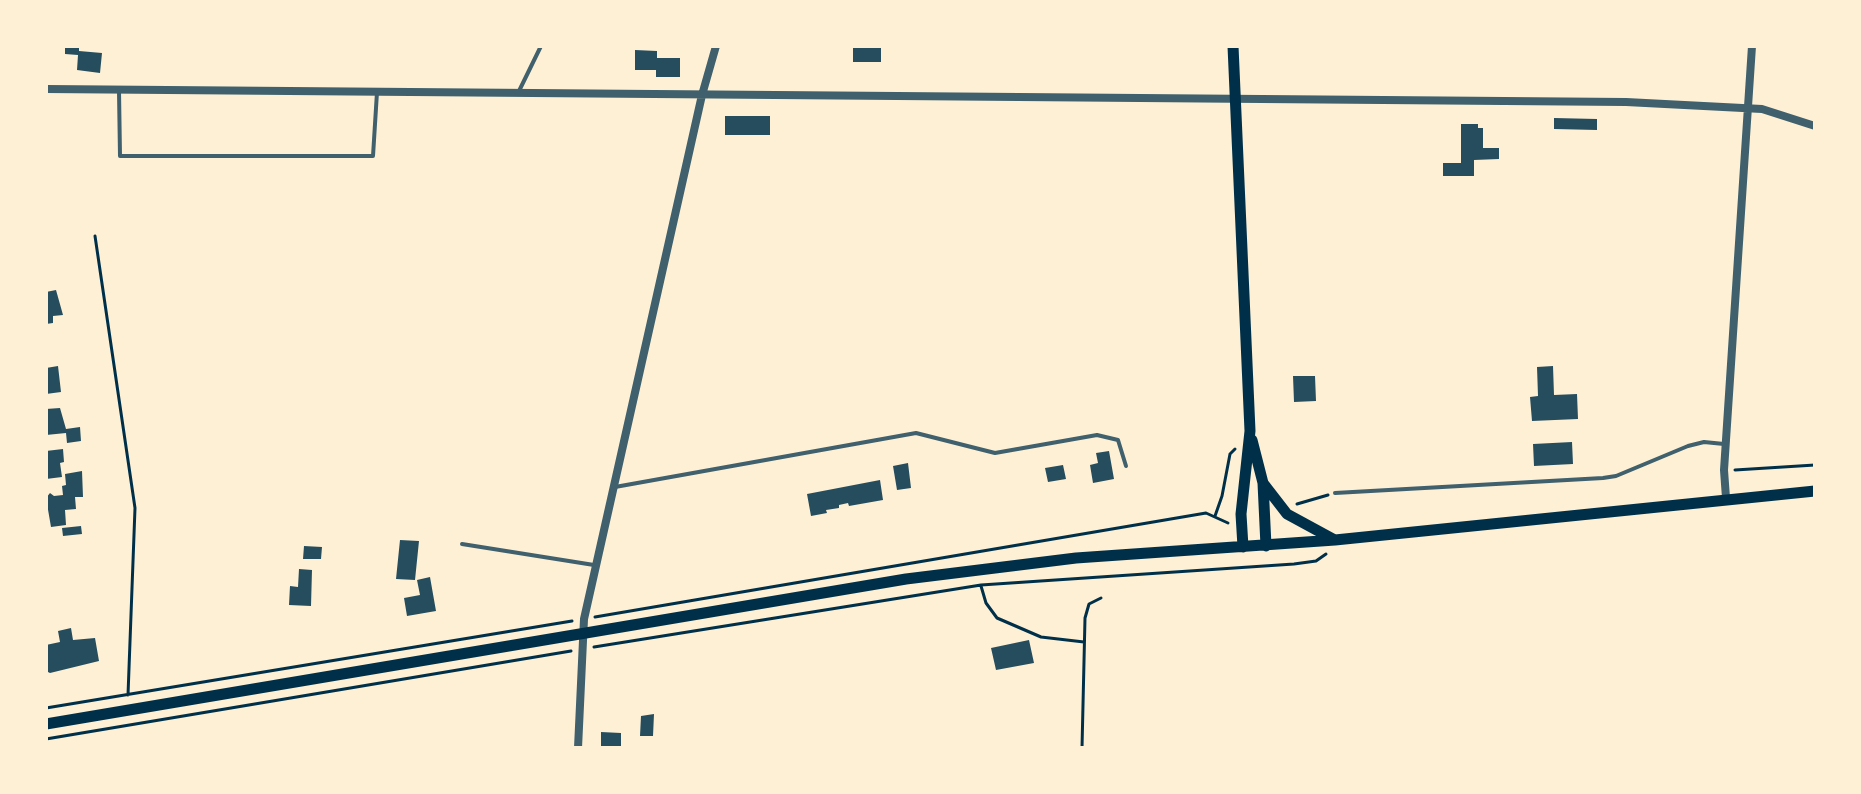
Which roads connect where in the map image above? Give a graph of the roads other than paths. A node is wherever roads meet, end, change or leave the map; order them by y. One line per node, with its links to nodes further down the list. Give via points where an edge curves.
1 (541, 46): 8 (lane)
2 (716, 46): 9 (street)
3 (1233, 46): 12 (main road)
4 (1752, 46): 10 (street)
5 (46, 89): 6 (street)
6 (119, 90): 7 (street); 7 (lane, via 120,156 373,156)
7 (377, 92): 8 (street)
8 (518, 94): 9 (street)
9 (702, 95): 10 (street, via 1626,102); 16 (street)
10 (1749, 108): 11 (street); 13 (street)
11 (1815, 126)
12 (1250, 431): 15 (main road); 23 (main road)
13 (1726, 444): 18 (lane, via 1688,446 1603,478); 19 (street)
14 (1126, 466): 16 (lane, via 1118,440 1097,435 995,453 916,433)
15 (1263, 483): 20 (main road, via 1287,514); 22 (main road)
16 (615, 487): 24 (street)
17 (1815, 491): 19 (main road)
18 (1335, 493)
19 (1726, 498): 20 (main road)
20 (1335, 540): 22 (main road)
21 (462, 544): 24 (lane)
22 (1266, 546): 23 (main road)
23 (1243, 547): 25 (main road, via 1076,558 906,579)
24 (595, 566): 25 (street)
25 (582, 634): 26 (main road); 27 (street)
26 (46, 724)
27 (578, 748)

